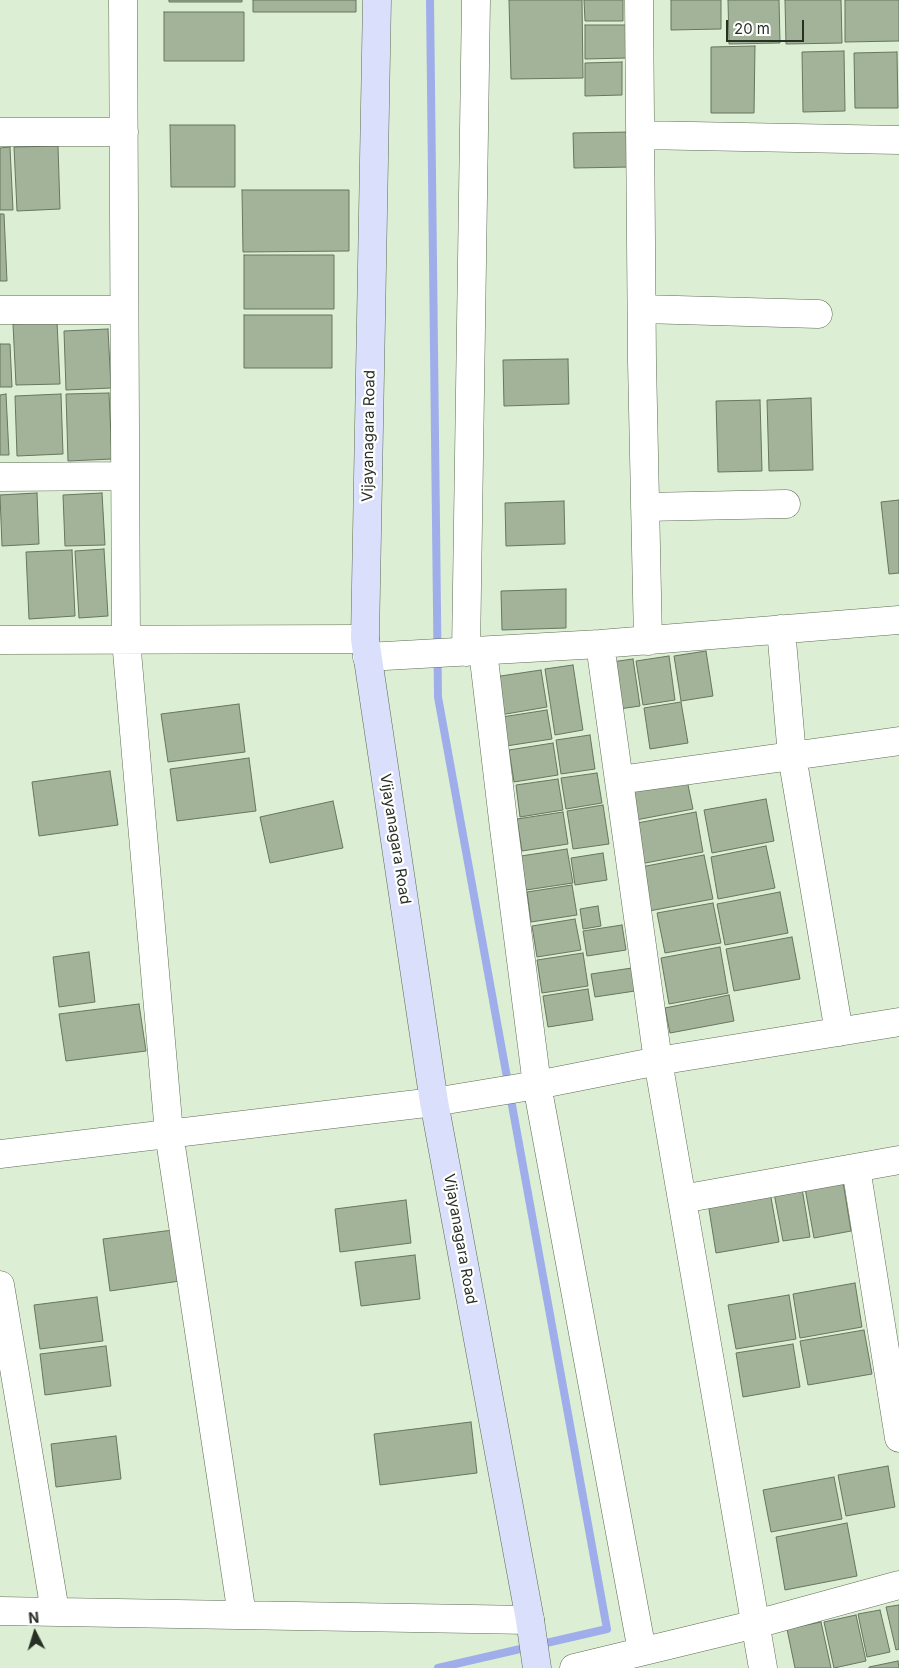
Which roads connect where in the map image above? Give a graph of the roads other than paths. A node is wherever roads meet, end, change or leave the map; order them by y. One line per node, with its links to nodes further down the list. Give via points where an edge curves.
1 (123, 0): 6 (street)
2 (377, 0): 23 (street, Vijayanagara Road)
3 (476, 0): 24 (street)
4 (639, 0): 7 (street)
5 (0, 132): 6 (street)
6 (124, 132): 11 (street)
7 (640, 134): 8 (street); 9 (street)
8 (899, 140)
9 (642, 309): 12 (street); 16 (street)
10 (0, 310): 11 (street)
11 (124, 310): 13 (street)
12 (818, 314)
13 (126, 476): 14 (street); 20 (street)
14 (0, 477)
15 (786, 504): 16 (street)
16 (645, 507): 21 (street)
17 (899, 620): 18 (street)
18 (781, 629): 21 (street); 26 (street)
19 (0, 640): 20 (street)
20 (126, 640): 23 (street); 33 (street)
21 (648, 641): 22 (street)
22 (600, 644): 24 (street); 27 (street)
23 (366, 648): 24 (street); 32 (street, Vijayanagara Road)
24 (474, 651): 31 (street, via 502,818)
25 (899, 741): 26 (street)
26 (792, 756): 27 (street); 29 (street)
27 (619, 780): 30 (street)
28 (899, 1022): 29 (street)
29 (839, 1032): 30 (street)
30 (658, 1060): 31 (street); 37 (street)
31 (537, 1085): 32 (street); 46 (street)
32 (434, 1102): 33 (street); 44 (street, Vijayanagara Road)
33 (169, 1133): 34 (street); 43 (street)
34 (0, 1154)
35 (899, 1160): 36 (street)
36 (856, 1168): 37 (street); 39 (street)
37 (682, 1199): 45 (street)
38 (1, 1294): 42 (street)
39 (899, 1438)
40 (899, 1585): 45 (street)
41 (0, 1611): 42 (street)
42 (55, 1611): 43 (street)
43 (242, 1615): 44 (street)
44 (530, 1620): 47 (street, Vijayanagara Road)
45 (756, 1624): 46 (street); 49 (street)
46 (642, 1651): 48 (street)
47 (537, 1668)
48 (574, 1668)
49 (763, 1668)

